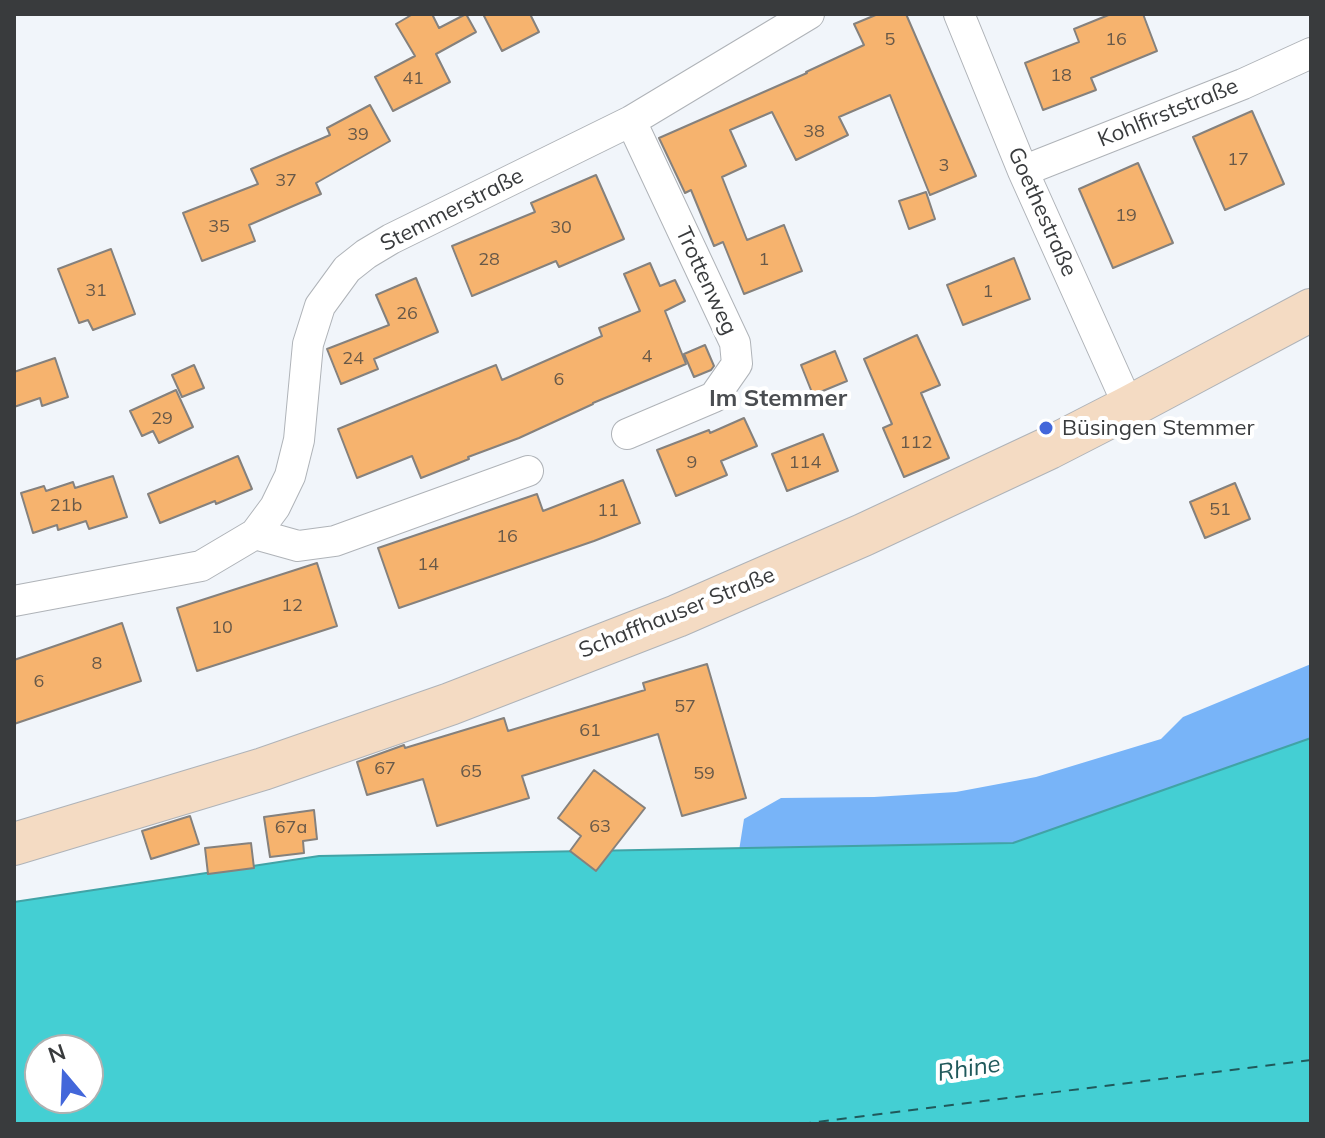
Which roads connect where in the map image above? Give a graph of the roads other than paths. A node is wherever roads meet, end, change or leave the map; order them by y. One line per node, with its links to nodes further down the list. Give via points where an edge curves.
1 (809, 14): 4 (street, Stemmerstraße)
2 (959, 14): 5 (street, Goethestraße)
3 (1311, 53): 5 (street, Kohlfirststraße)
4 (631, 121): 8 (street, Trottenweg, via 735,343 737,364 714,397); 10 (street, Stemmerstraße, via 391,239 347,269 320,306 308,344 299,440 290,476)
5 (1023, 171): 7 (street, Goethestraße)
6 (1311, 310): 7 (main road, Schaffhauser Straße)
7 (1129, 407): 12 (main road, Schaffhauser Straße, via 863,535 677,616 263,769)
8 (627, 434)
9 (528, 471): 10 (street, via 335,541 298,546)
10 (255, 534): 11 (street, Stemmerstraße, via 201,566)
11 (14, 601)
12 (14, 844)

